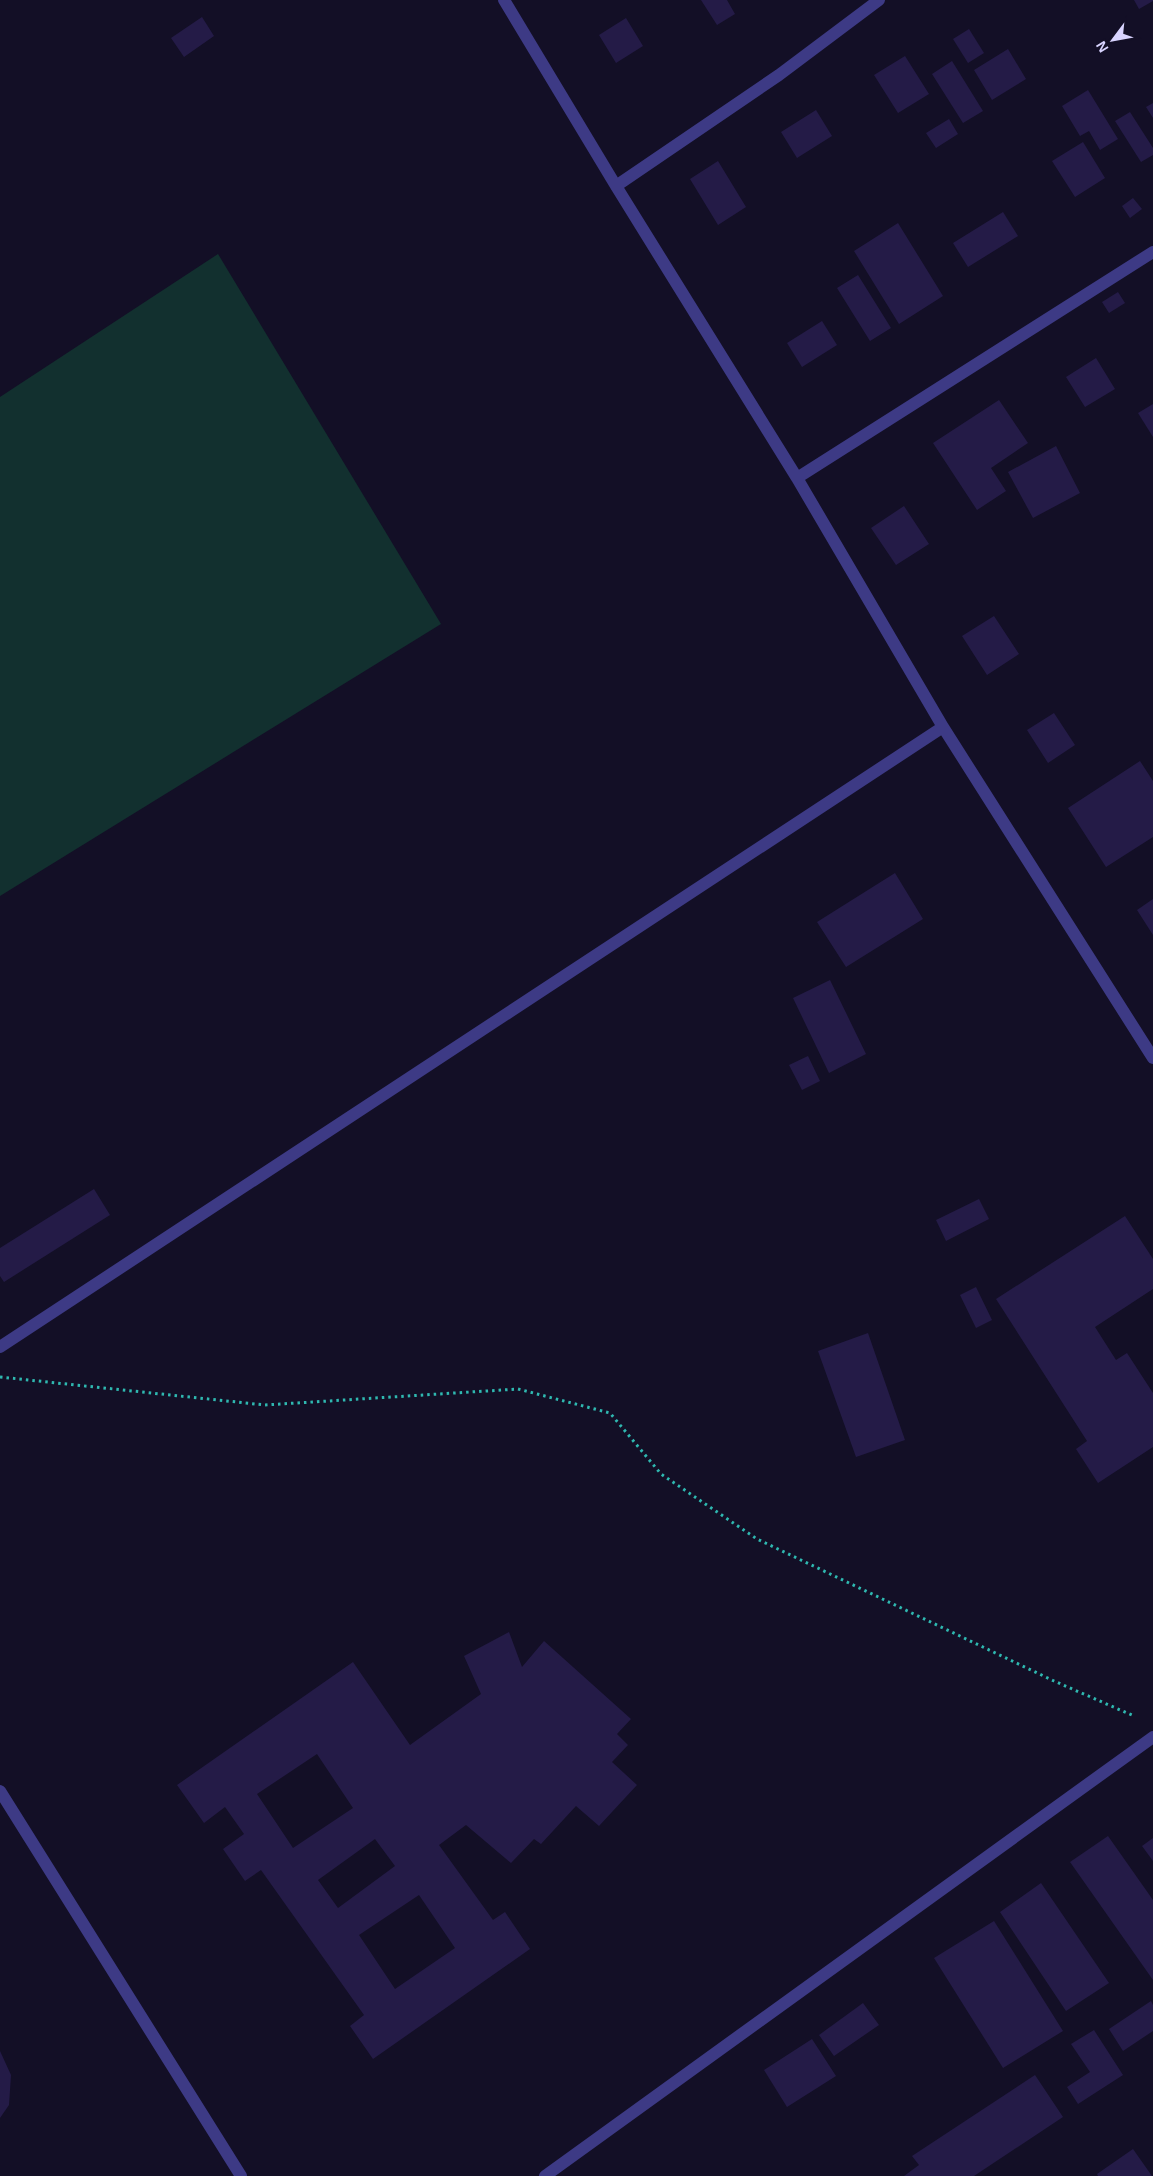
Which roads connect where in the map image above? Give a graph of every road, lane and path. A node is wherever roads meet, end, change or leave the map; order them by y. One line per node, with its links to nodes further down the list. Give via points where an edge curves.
1 (504, 0): 3 (street)
2 (879, 0): 3 (street, via 779,75)
3 (616, 186): 5 (street)
4 (1153, 252): 5 (street)
5 (797, 478): 6 (street)
6 (943, 727): 7 (street); 8 (street)
7 (1153, 1058)
8 (0, 1347)
9 (0, 1377): 10 (path, via 265,1404 518,1389 610,1413 661,1474 757,1539)
10 (1135, 1717)
11 (1153, 1737): 14 (street)
12 (0, 1790): 13 (street)
13 (240, 2176)
14 (545, 2176)

